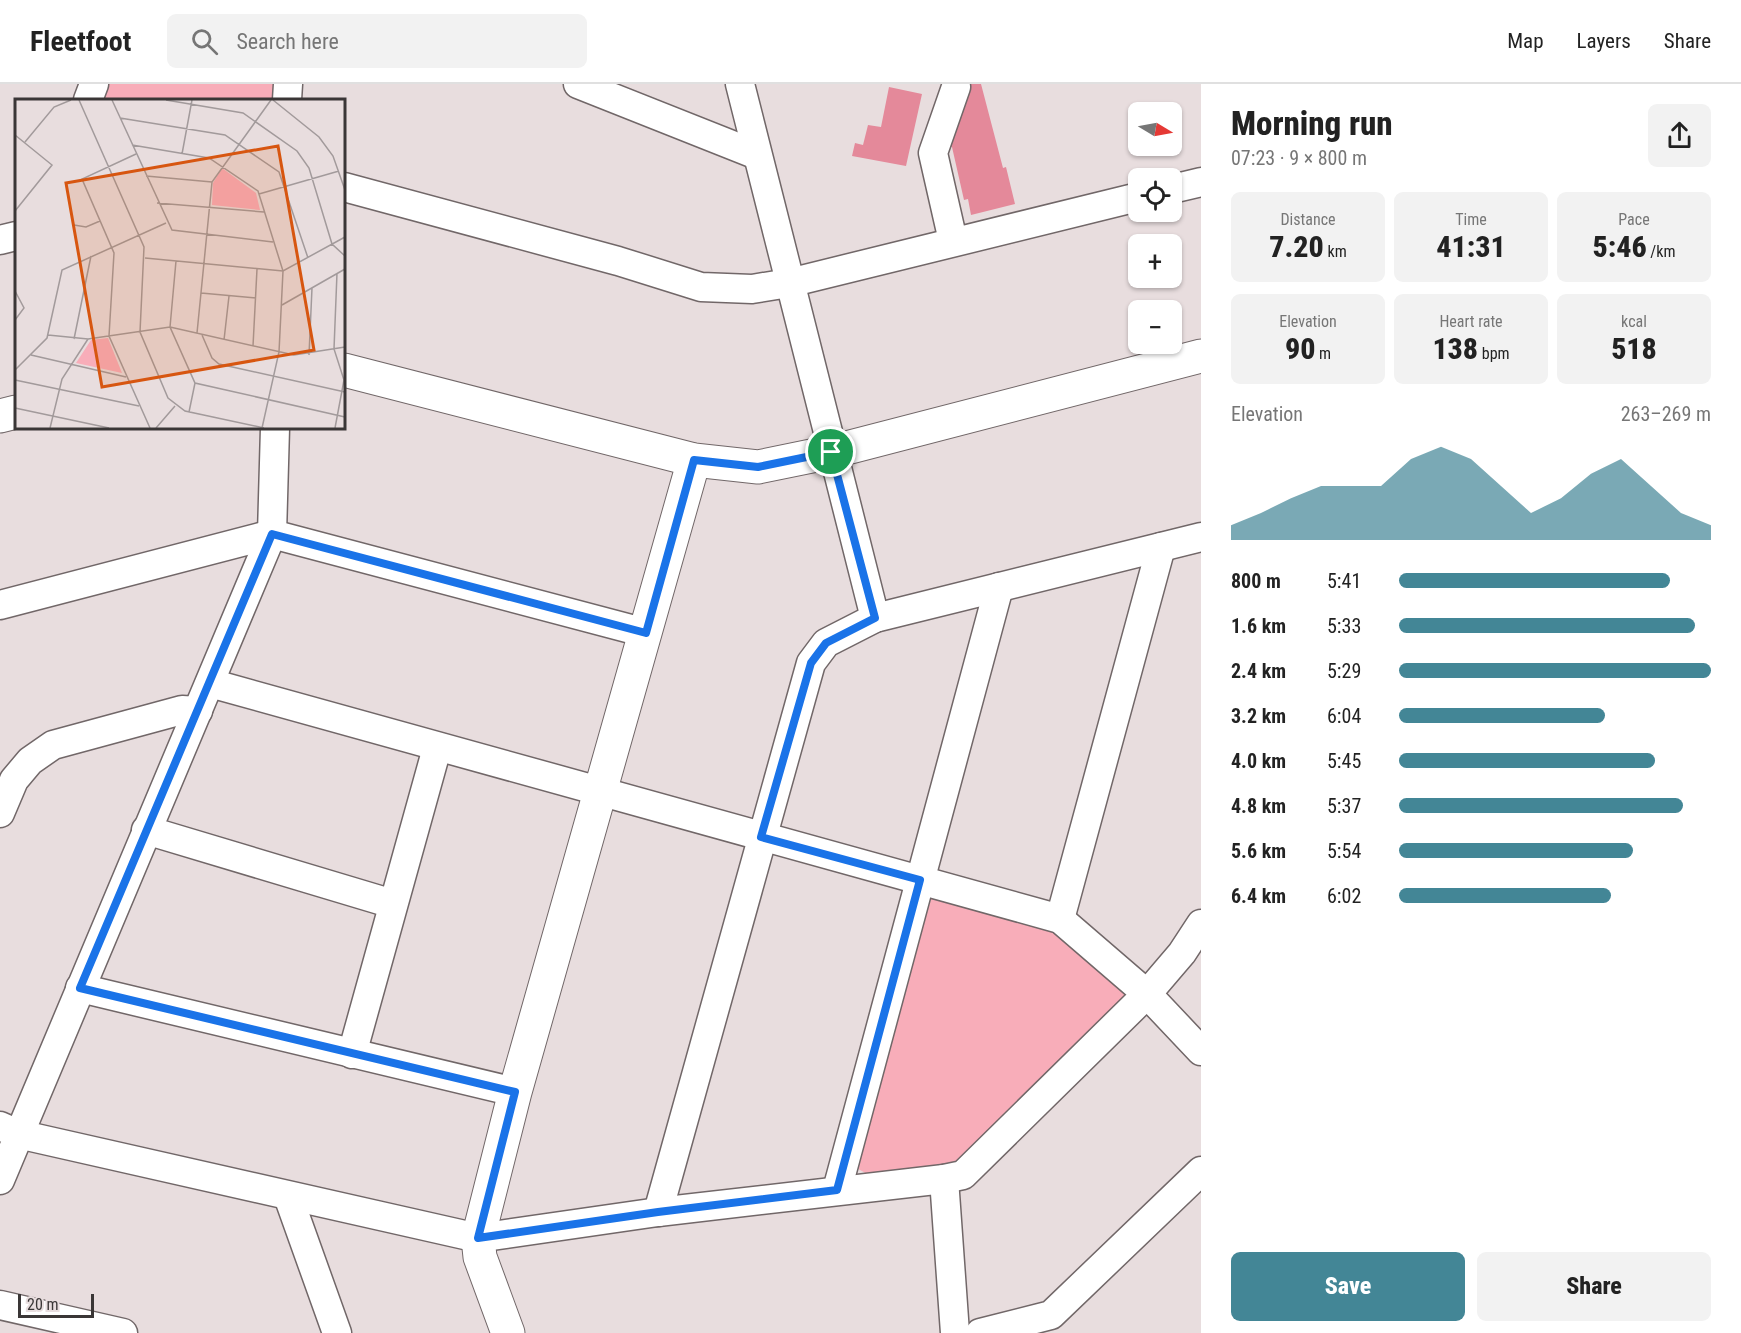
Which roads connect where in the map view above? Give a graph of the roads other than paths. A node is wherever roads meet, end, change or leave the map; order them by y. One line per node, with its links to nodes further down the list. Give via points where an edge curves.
1 (94, 84): 6 (street)
2 (288, 84): 7 (street)
3 (578, 84): 8 (street)
4 (741, 84): 8 (street)
5 (956, 87): 15 (street, via 933,153)
6 (88, 99)
7 (287, 99)
8 (757, 155): 16 (street)
9 (1201, 182): 11 (street)
10 (345, 187): 16 (street, via 701,287 752,289)
11 (1182, 187)
12 (1128, 199): 15 (street)
13 (15, 236): 14 (street)
14 (0, 240)
15 (953, 241): 16 (street)
16 (789, 283): 22 (street)
17 (1201, 356): 22 (street)
18 (345, 369): 23 (street)
19 (15, 412): 20 (street)
20 (0, 416)
21 (275, 429): 24 (street)
22 (831, 452): 23 (street, via 758,467); 29 (street)
23 (694, 460): 30 (street)
24 (272, 534): 28 (street); 30 (street); 31 (street)
25 (1201, 537): 26 (street)
26 (1161, 547): 27 (street); 40 (street)
27 (999, 587): 29 (street); 38 (street)
28 (0, 605)
29 (875, 618): 37 (street, via 826,643 811,663)
30 (646, 633): 34 (street)
31 (210, 683): 32 (street); 33 (street)
32 (198, 711): 35 (street, via 182,710 53,745 30,761 14,780); 36 (street)
33 (438, 748): 34 (street); 39 (street)
34 (601, 792): 37 (street); 46 (street)
35 (0, 813)
36 (146, 830): 39 (street); 42 (street)
37 (761, 837): 38 (street); 53 (street)
38 (920, 880): 40 (street); 51 (street)
39 (393, 904): 45 (street)
40 (1060, 919): 43 (street)
41 (1201, 924): 43 (street)
42 (80, 988): 45 (street); 47 (street)
43 (1147, 994): 44 (street); 49 (street, via 963,1175)
44 (1201, 1052)
45 (351, 1054): 46 (street)
46 (515, 1092): 54 (street)
47 (9, 1130): 50 (street); 52 (street)
48 (1201, 1172): 60 (street, via 1052,1315)
49 (944, 1179): 51 (street); 59 (street)
50 (0, 1180)
51 (837, 1190): 53 (street)
52 (288, 1196): 54 (street); 57 (street)
53 (658, 1212): 54 (street)
54 (478, 1238): 58 (street, via 480,1257)
55 (0, 1305): 56 (street)
56 (123, 1333)
57 (337, 1333)
58 (508, 1333)
59 (955, 1333)
60 (980, 1333)

